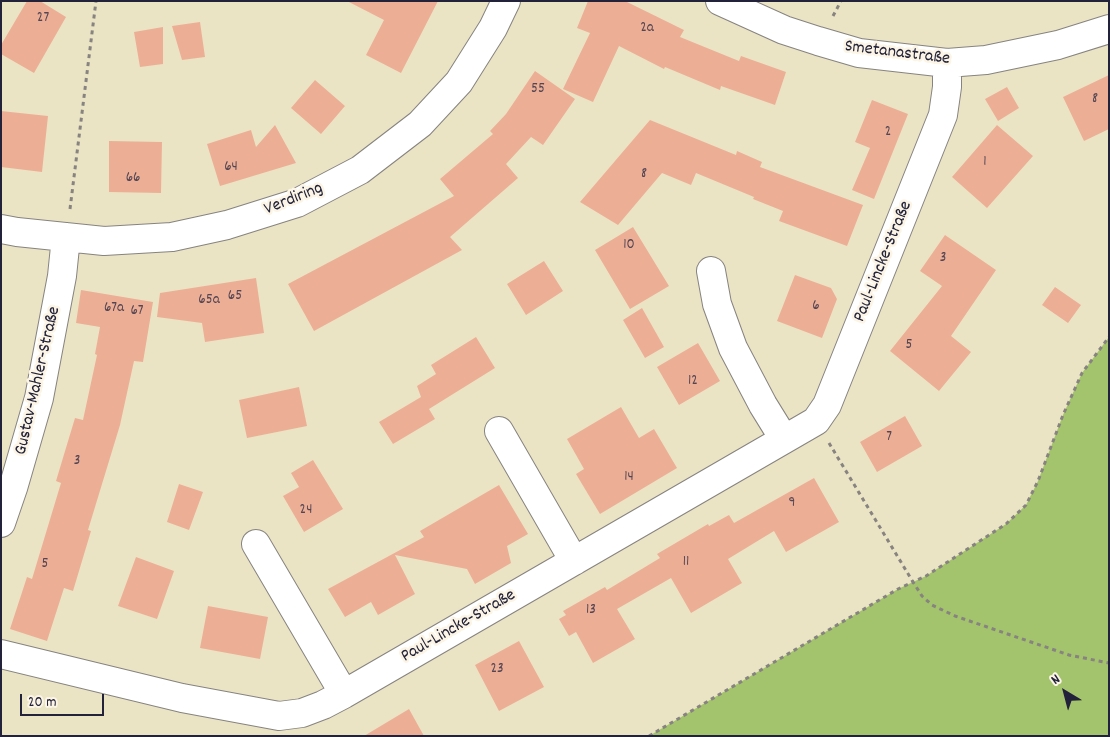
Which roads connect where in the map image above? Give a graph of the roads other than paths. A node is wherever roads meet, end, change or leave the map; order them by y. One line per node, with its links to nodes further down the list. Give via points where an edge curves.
1 (506, 1): 6 (street, Verdiring, via 459,82 420,124 360,170 296,203 200,231 172,237 104,241)
2 (720, 1): 4 (street, Smetanastraße, via 784,30 860,53)
3 (1109, 29): 4 (street, Smetanastraße, via 1058,45 986,60)
4 (947, 63): 9 (street, Paul-Lincke-Straße, via 941,121 828,405 816,421)
5 (1, 229): 6 (street, Verdiring)
6 (66, 237): 10 (street, Gustav-Mahler-Straße, via 62,276 39,398)
7 (712, 270): 9 (street, via 717,304 733,348)
8 (499, 431): 12 (street)
9 (784, 439): 12 (street, Paul-Lincke-Straße)
10 (1, 522)
11 (256, 544): 14 (street)
12 (574, 561): 14 (street, Paul-Lincke-Straße)
13 (1, 654): 14 (street, Paul-Lincke-Straße, via 182,698 279,716 302,713)
14 (344, 694)

